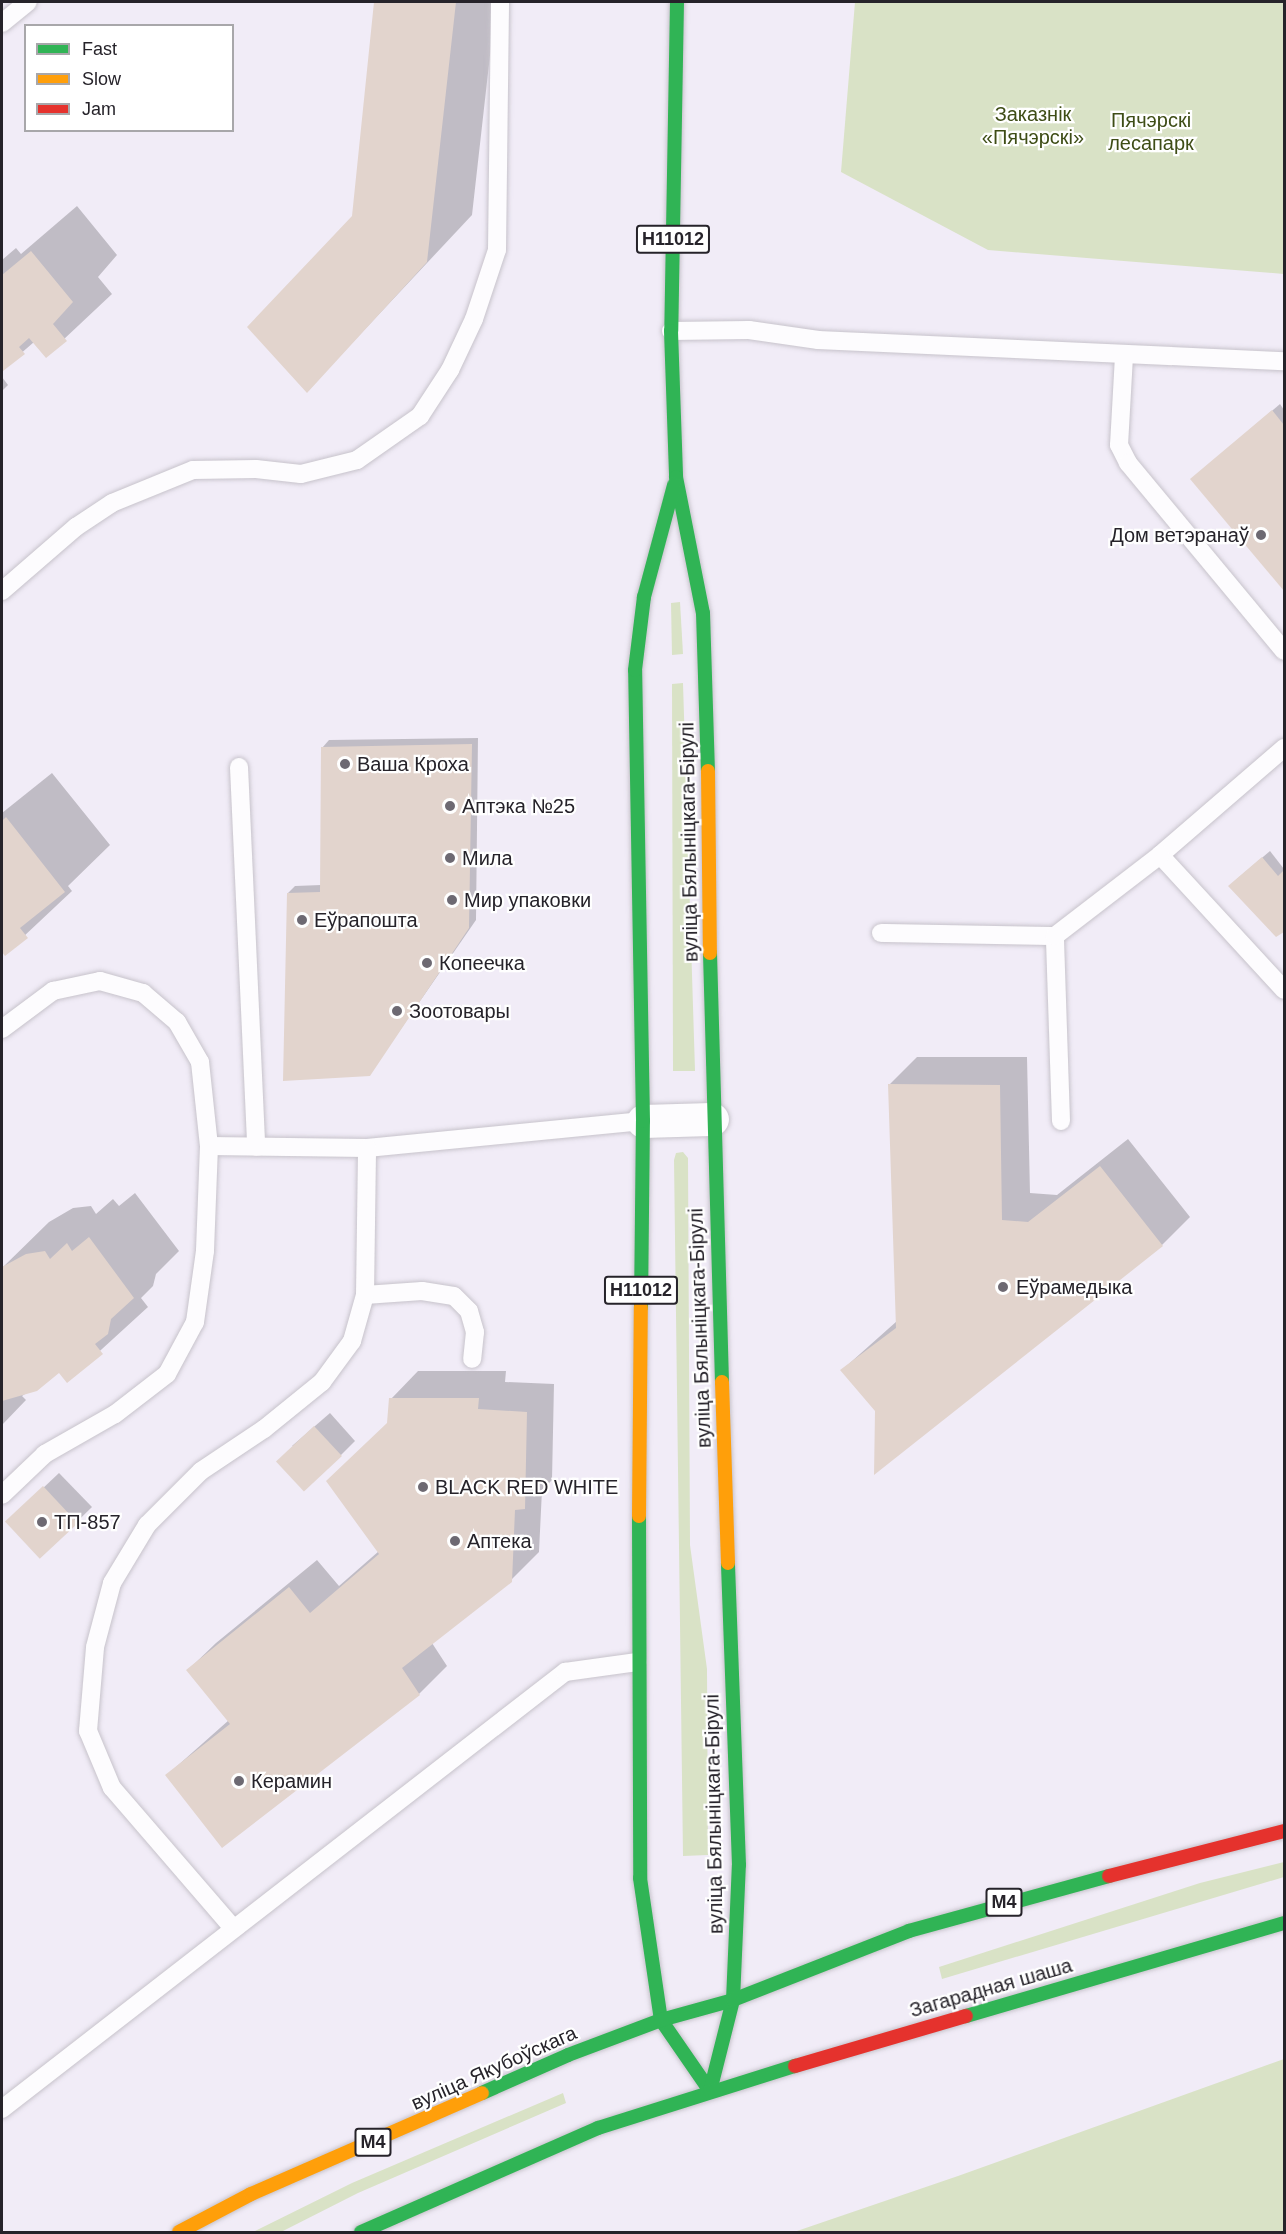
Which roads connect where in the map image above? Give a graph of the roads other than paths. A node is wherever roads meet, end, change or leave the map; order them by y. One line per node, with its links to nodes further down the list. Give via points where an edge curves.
1 (28, 2): 4 (lane)
2 (500, 2): 9 (lane, via 497,250 474,319 450,370 420,416 357,460 301,474 256,469 193,470 112,503 76,527)
3 (677, 2): 5 (main road, вуліца Бялыніцкага-Бірулі / Н11012)
4 (2, 23)
5 (671, 331): 6 (lane, via 749,330 818,340); 8 (main road, вуліца Бялыніцкага-Бірулі / Н11012)
6 (1124, 356): 7 (lane); 10 (lane, via 1119,445 1128,463)
7 (1284, 361)
8 (676, 477): 18 (main road, вуліца Бялыніцкага-Бірулі / Н11012, via 703,613 707,667); 19 (main road, вуліца Бялыніцкага-Бірулі / Н11012, via 644,597 636,670)
9 (2, 591)
10 (1284, 651)
11 (1284, 748): 13 (lane)
12 (239, 767): 22 (lane)
13 (1160, 855): 15 (lane); 16 (lane)
14 (881, 933): 15 (lane)
15 (1055, 936): 20 (lane)
16 (1284, 990)
17 (2, 1029): 21 (lane, via 53,991 100,981 143,993 177,1022 201,1062)
18 (712, 1119): 19 (street); 31 (main road, вуліца Бялыніцкага-Бірулі / Н11012, via 738,1865)
19 (643, 1121): 23 (lane); 27 (main road, вуліца Бялыніцкага-Бірулі / Н11012)
20 (1061, 1121)
21 (209, 1146): 22 (lane); 26 (lane, via 205,1251 195,1322 167,1374 115,1414 45,1454)
22 (256, 1147): 23 (lane)
23 (367, 1148): 24 (lane)
24 (365, 1295): 25 (lane, via 422,1291 454,1296 469,1311 475,1332); 30 (lane, via 352,1341 322,1382 264,1429 201,1471 147,1525 112,1582 94,1647 88,1731 112,1788)
25 (472, 1359)
26 (2, 1495)
27 (637, 1662): 30 (lane, via 565,1672); 32 (main road, вуліца Бялыніцкага-Бірулі / Н11012, via 640,1878)
28 (1284, 1831): 31 (main road, М4, via 976,1910 909,1931)
29 (1284, 1923): 33 (main road, Загарадная шаша)
30 (233, 1928): 34 (lane)
31 (733, 2000): 32 (main road, вуліца Якубоўскага / М4); 33 (main road, вуліца Бялыніцкага-Бірулі / Н11012)
32 (661, 2020): 33 (main road, вуліца Бялыніцкага-Бірулі / Н11012); 35 (main road, вуліца Якубоўскага / М4, via 568,2055 251,2194)
33 (710, 2091): 36 (main road, via 598,2128)
34 (2, 2109)
35 (179, 2232)
36 (361, 2232)

